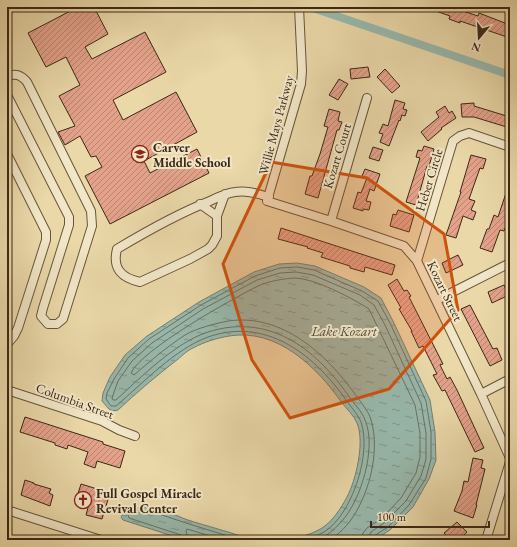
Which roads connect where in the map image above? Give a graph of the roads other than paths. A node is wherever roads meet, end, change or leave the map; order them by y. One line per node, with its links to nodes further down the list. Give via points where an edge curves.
1 (299, 7): 8 (street, Willie Mays Parkway, via 301,84)
2 (7, 76): 3 (street, via 19,75 27,82 92,211 88,241 63,319 58,324 48,324 41,316 69,225 69,217)
3 (7, 95)
4 (367, 98): 11 (street, Kozart Court)
5 (510, 147): 12 (street, Heber Circle, via 469,133 453,141)
6 (7, 154): 15 (street, via 46,232 46,240 18,328)
7 (225, 194): 8 (street, Kozart Street, via 246,192); 9 (street, Kozart Street); 10 (street)
8 (268, 199): 11 (street, Kozart Street)
9 (200, 204): 10 (street); 10 (street, Kozart Street, via 117,249 117,266 120,273 126,278 140,282 208,249 217,236)
10 (217, 216)
11 (330, 221): 12 (street, Kozart Street, via 404,246)
12 (417, 261): 14 (street, Kozart Street)
13 (510, 263): 14 (street)
14 (437, 300): 18 (street, Kozart Street)
15 (7, 344)
16 (510, 379): 18 (street)
17 (7, 390): 19 (street, Columbia Street, via 102,421)
18 (482, 394): 20 (street, Kozart Street)
19 (134, 436)
20 (510, 458)
21 (510, 462): 24 (street)
22 (7, 510): 23 (street)
23 (101, 540)
24 (486, 540)

